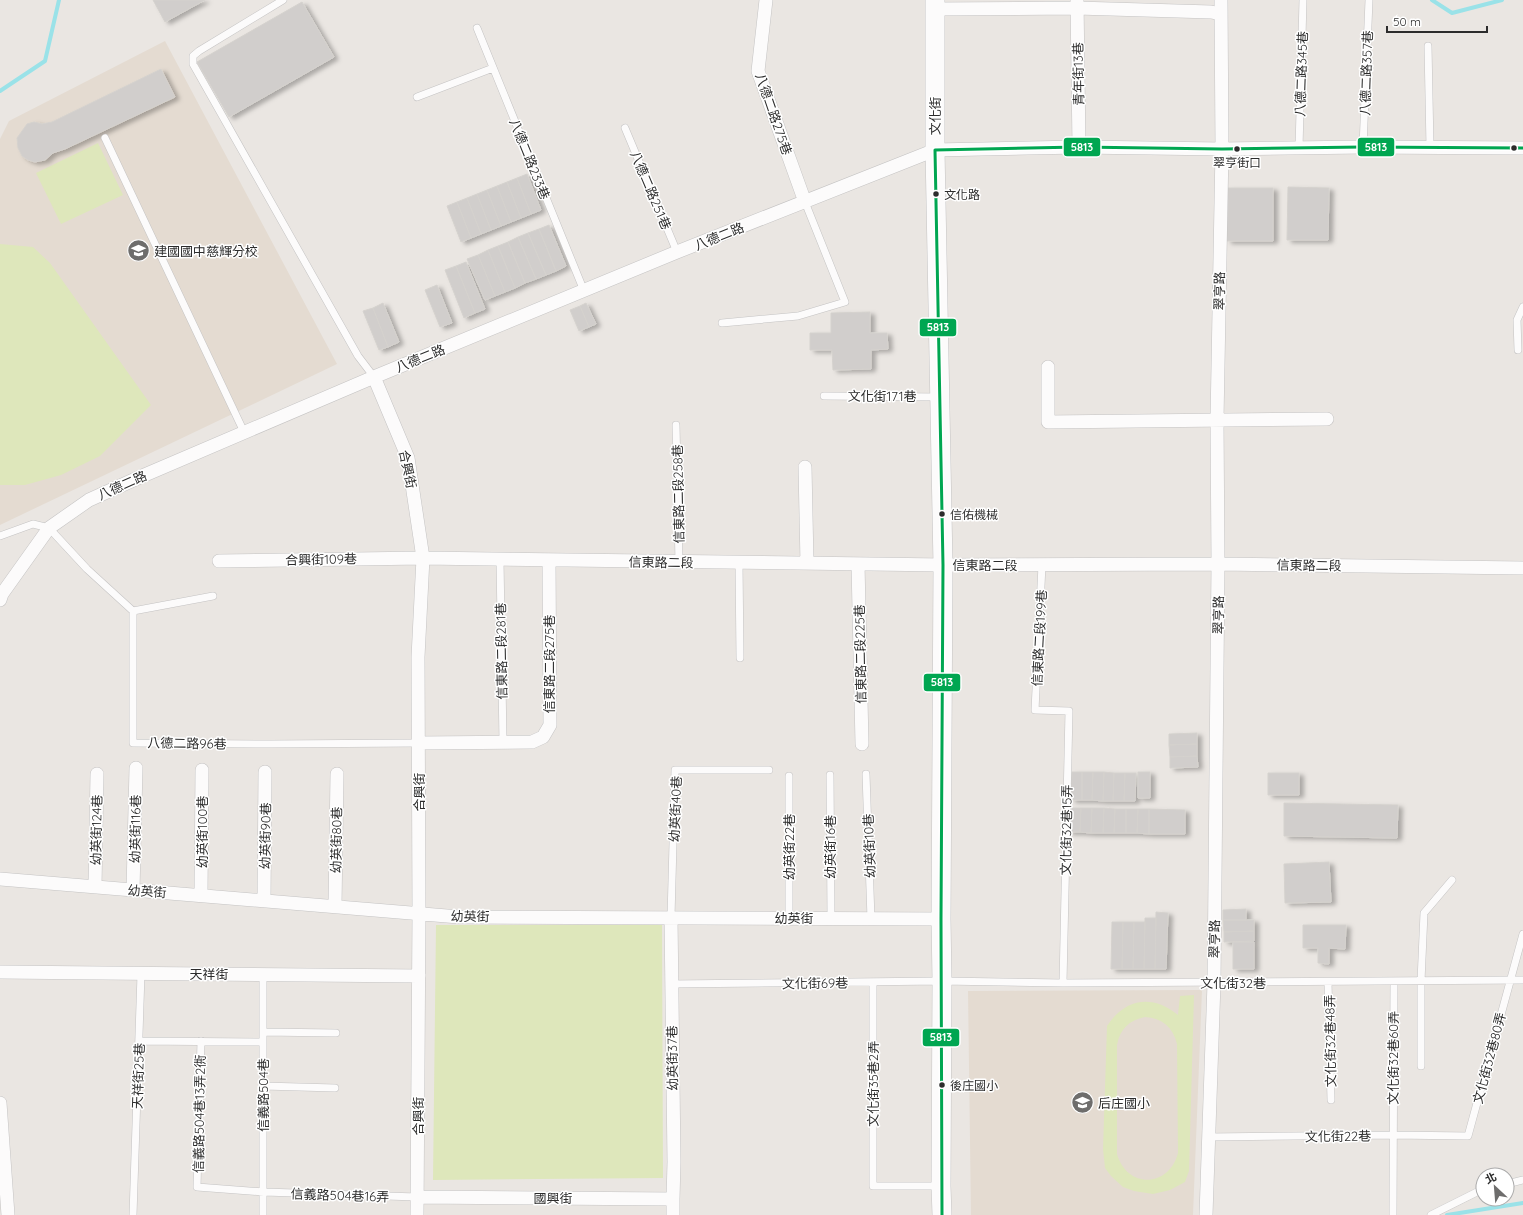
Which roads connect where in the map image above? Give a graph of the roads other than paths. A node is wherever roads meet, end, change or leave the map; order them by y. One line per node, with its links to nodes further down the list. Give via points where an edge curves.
1 (283, 0): 29 (lane, via 199,51 193,56 193,64 358,356)
2 (766, 0): 22 (street, 八德二路275巷, via 758,72)
3 (1221, 0): 8 (street, 翠亨路)
4 (1303, 0): 18 (lane, 八德二路345巷)
5 (1369, 0): 16 (lane, 八德二路357巷)
6 (935, 4): 7 (street); 21 (street, 文化街)
7 (1077, 4): 8 (street); 15 (street, 青年街13巷)
8 (1221, 14): 20 (street, 翠亨路)
9 (477, 28): 11 (lane, 八德二路233巷)
10 (1428, 46): 17 (lane)
11 (493, 68): 12 (lane); 24 (lane, 八德二路233巷)
12 (417, 97)
13 (625, 128): 23 (lane, 八德二路251巷)
14 (105, 138): 35 (lane)
15 (1079, 147): 20 (street, 八德二路); 21 (street, 八德二路)
16 (1363, 147): 17 (street, 八德二路); 18 (street, 八德二路)
17 (1430, 147): 19 (street, 八德二路)
18 (1299, 148): 20 (street, 八德二路)
19 (1523, 148)
20 (1222, 149): 33 (street, 翠亨路)
21 (935, 150): 22 (street, 八德二路); 31 (street, 文化街)
22 (805, 202): 23 (street, 八德二路); 26 (lane, via 845,302 798,316)
23 (677, 252): 24 (street, 八德二路)
24 (584, 291): 29 (street, 八德二路)
25 (1523, 307): 27 (lane, via 1517,320)
26 (722, 323)
27 (1518, 350)
28 (1048, 367): 33 (street, via 1048,422)
29 (374, 377): 35 (street, 八德二路); 39 (street, 合興街, via 408,458)
30 (824, 396): 31 (lane, 文化街171巷)
31 (940, 397): 48 (street, 文化街)
32 (1327, 419): 33 (street)
33 (1217, 420): 47 (street, 翠亨路)
34 (676, 425): 43 (lane, 信東路二段258巷)
35 (244, 432): 37 (street, 八德二路, via 90,500)
36 (805, 468): 45 (street)
37 (49, 528): 38 (lane, via 33,524); 52 (street, 八德二路); 53 (lane, via 87,569)
38 (0, 536)
39 (423, 558): 40 (street, 信東路二段); 42 (street, 合興街109巷); 57 (street, 合興街, via 418,657)
40 (500, 560): 41 (street, 信東路二段); 56 (lane, 信東路二段281巷)
41 (549, 560): 43 (street, 信東路二段); 56 (street, 信東路二段275巷, via 550,725 543,736 532,742)
42 (219, 561)
43 (679, 562): 44 (street, 信東路二段)
44 (739, 562): 45 (street, 信東路二段); 54 (lane)
45 (807, 564): 46 (street, 信東路二段)
46 (858, 564): 48 (street, 信東路二段); 58 (street, 信東路二段225巷)
47 (1218, 564): 49 (street, 信東路二段); 50 (street, 信東路二段); 94 (street, 翠亨路)
48 (943, 565): 49 (street, 信東路二段); 80 (street, 文化街)
49 (1042, 565): 55 (lane, 信東路二段199巷)
50 (1523, 568)
51 (213, 596): 53 (lane)
52 (0, 600)
53 (133, 612): 57 (lane, 八德二路96巷, via 133,743)
54 (740, 658)
55 (1035, 710): 93 (lane, 文化街32巷15弄, via 1069,711)
56 (502, 742): 57 (street, 信東路二段275巷)
57 (419, 743): 75 (street, 合興街)
58 (862, 744)
59 (136, 768): 71 (street, 幼英街116巷)
60 (202, 770): 72 (street, 幼英街100巷)
61 (769, 770): 76 (lane, 幼英街40巷, via 675,770)
62 (265, 772): 73 (street, 幼英街90巷)
63 (97, 774): 70 (street, 幼英街124巷)
64 (336, 774): 74 (street, 幼英街80巷)
65 (866, 774): 79 (lane, 幼英街10巷)
66 (830, 775): 78 (lane, 幼英街16巷)
67 (789, 776): 77 (lane, 幼英街22巷)
68 (0, 879): 70 (street, 幼英街)
69 (1452, 880): 89 (lane, via 1424,913)
70 (95, 886): 71 (street, 幼英街)
71 (133, 890): 72 (street, 幼英街)
72 (201, 895): 73 (street, 幼英街)
73 (264, 900): 74 (street, 幼英街)
74 (335, 906): 75 (street, 幼英街)
75 (419, 914): 76 (street, 幼英街, via 459,917); 85 (street, 合興街)
76 (671, 917): 77 (street, 幼英街); 95 (street, 幼英街37巷)
77 (789, 918): 78 (street, 幼英街)
78 (831, 918): 79 (street, 幼英街)
79 (871, 919): 80 (street, 幼英街)
80 (941, 919): 88 (street, 文化街)
81 (1523, 934): 86 (lane, 文化街32巷80弄)
82 (0, 972): 83 (street, 天祥街)
83 (141, 974): 84 (street, 天祥街); 98 (lane, 天祥街25巷)
84 (264, 975): 85 (street, 天祥街); 96 (lane, 信義路504巷)
85 (419, 976): 113 (street, 合興街)
86 (1510, 980): 87 (lane, 文化街32巷); 89 (lane, 文化街32巷); 107 (lane, 文化街32巷80弄)
87 (1523, 980)
88 (942, 981): 90 (lane, 文化街69巷); 93 (lane, 文化街32巷); 109 (street, 文化街)
89 (1422, 981): 92 (lane, 文化街32巷); 101 (lane)
90 (873, 982): 95 (lane, 文化街69巷); 109 (lane, 文化街35巷2弄, via 873,1186)
91 (1328, 982): 92 (lane, 文化街32巷); 94 (lane, 文化街32巷); 104 (lane, 文化街32巷48弄)
92 (1394, 982): 106 (lane, 文化街32巷60弄)
93 (1063, 983): 94 (lane, 文化街32巷)
94 (1214, 983): 108 (street, 翠亨路)
95 (671, 984): 114 (street, 幼英街37巷)
96 (263, 1032): 97 (lane); 100 (lane, 信義路504巷)
97 (336, 1033)
98 (139, 1041): 99 (lane); 116 (lane, 天祥街25巷)
99 (201, 1041): 100 (lane); 110 (lane, 信義路504巷13弄2衖)
100 (263, 1042): 102 (lane, 信義路504巷)
101 (1421, 1066)
102 (263, 1086): 103 (lane); 111 (lane, 信義路504巷)
103 (335, 1088)
104 (1331, 1100)
105 (0, 1103): 115 (street)
106 (1393, 1135): 107 (lane, 文化街22巷); 108 (lane, 文化街22巷); 122 (lane, 文化街32巷60弄)
107 (1468, 1136)
108 (1208, 1137): 121 (street, 翠亨路)
109 (941, 1186): 120 (street, 文化街)
110 (198, 1187): 111 (lane, 信義路504巷16弄)
111 (264, 1192): 113 (lane, 信義路504巷16弄); 117 (lane, 信義路504巷)
112 (1475, 1193): 123 (lane)
113 (417, 1197): 114 (street, 國興街); 118 (street, 合興街)
114 (673, 1199): 119 (street)
115 (8, 1215)
116 (133, 1215)
117 (263, 1215)
118 (417, 1215)
119 (673, 1215)
120 (942, 1215)
121 (1206, 1215)
122 (1393, 1215)
123 (1431, 1215)

